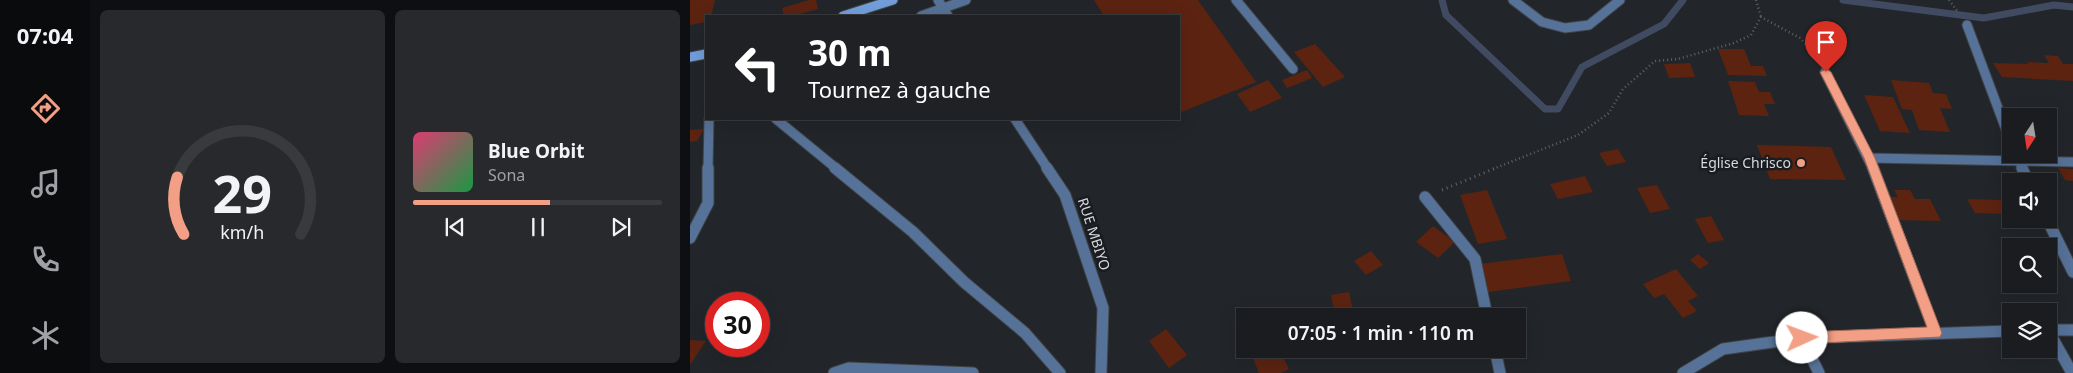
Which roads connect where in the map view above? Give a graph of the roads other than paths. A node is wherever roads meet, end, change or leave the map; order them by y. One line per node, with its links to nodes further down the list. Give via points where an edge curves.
1 (893, 0): 7 (street)
2 (966, 0): 6 (street)
3 (1236, 0): 13 (street)
4 (1513, 0): 5 (street, via 1542,22 1565,28 1589,25)
5 (1620, 0)
6 (940, 3): 8 (street); 9 (street)
7 (846, 15)
8 (922, 15)
9 (947, 15)
10 (1967, 26): 15 (street)
11 (705, 54): 12 (street)
12 (690, 57)
13 (1293, 69)
14 (1826, 72): 20 (street)
15 (2002, 119)
16 (710, 120): 25 (street, via 708,203)
17 (777, 120): 37 (street, via 913,232 964,282 1025,333)
18 (1016, 120): 38 (street, RUE MBIYO, via 1065,195 1102,308)
19 (2002, 157): 20 (street)
20 (1869, 158): 31 (street)
21 (2058, 161): 22 (street)
22 (2073, 162)
23 (1425, 197): 27 (street, via 1475,259)
24 (2051, 228): 26 (street)
25 (690, 238)
26 (2073, 272)
27 (1486, 308)
28 (2073, 330): 30 (street)
29 (2002, 331): 31 (street)
30 (2057, 331)
31 (1935, 333): 32 (street)
32 (1802, 338): 40 (street, via 1723,349); 41 (street)
33 (2057, 346): 42 (street)
34 (1497, 358): 39 (street)
35 (834, 373): 36 (street, via 849,368)
36 (973, 373)
37 (1060, 373)
38 (1102, 373)
39 (1500, 373)
40 (1683, 373)
41 (1820, 373)
42 (2072, 373)

